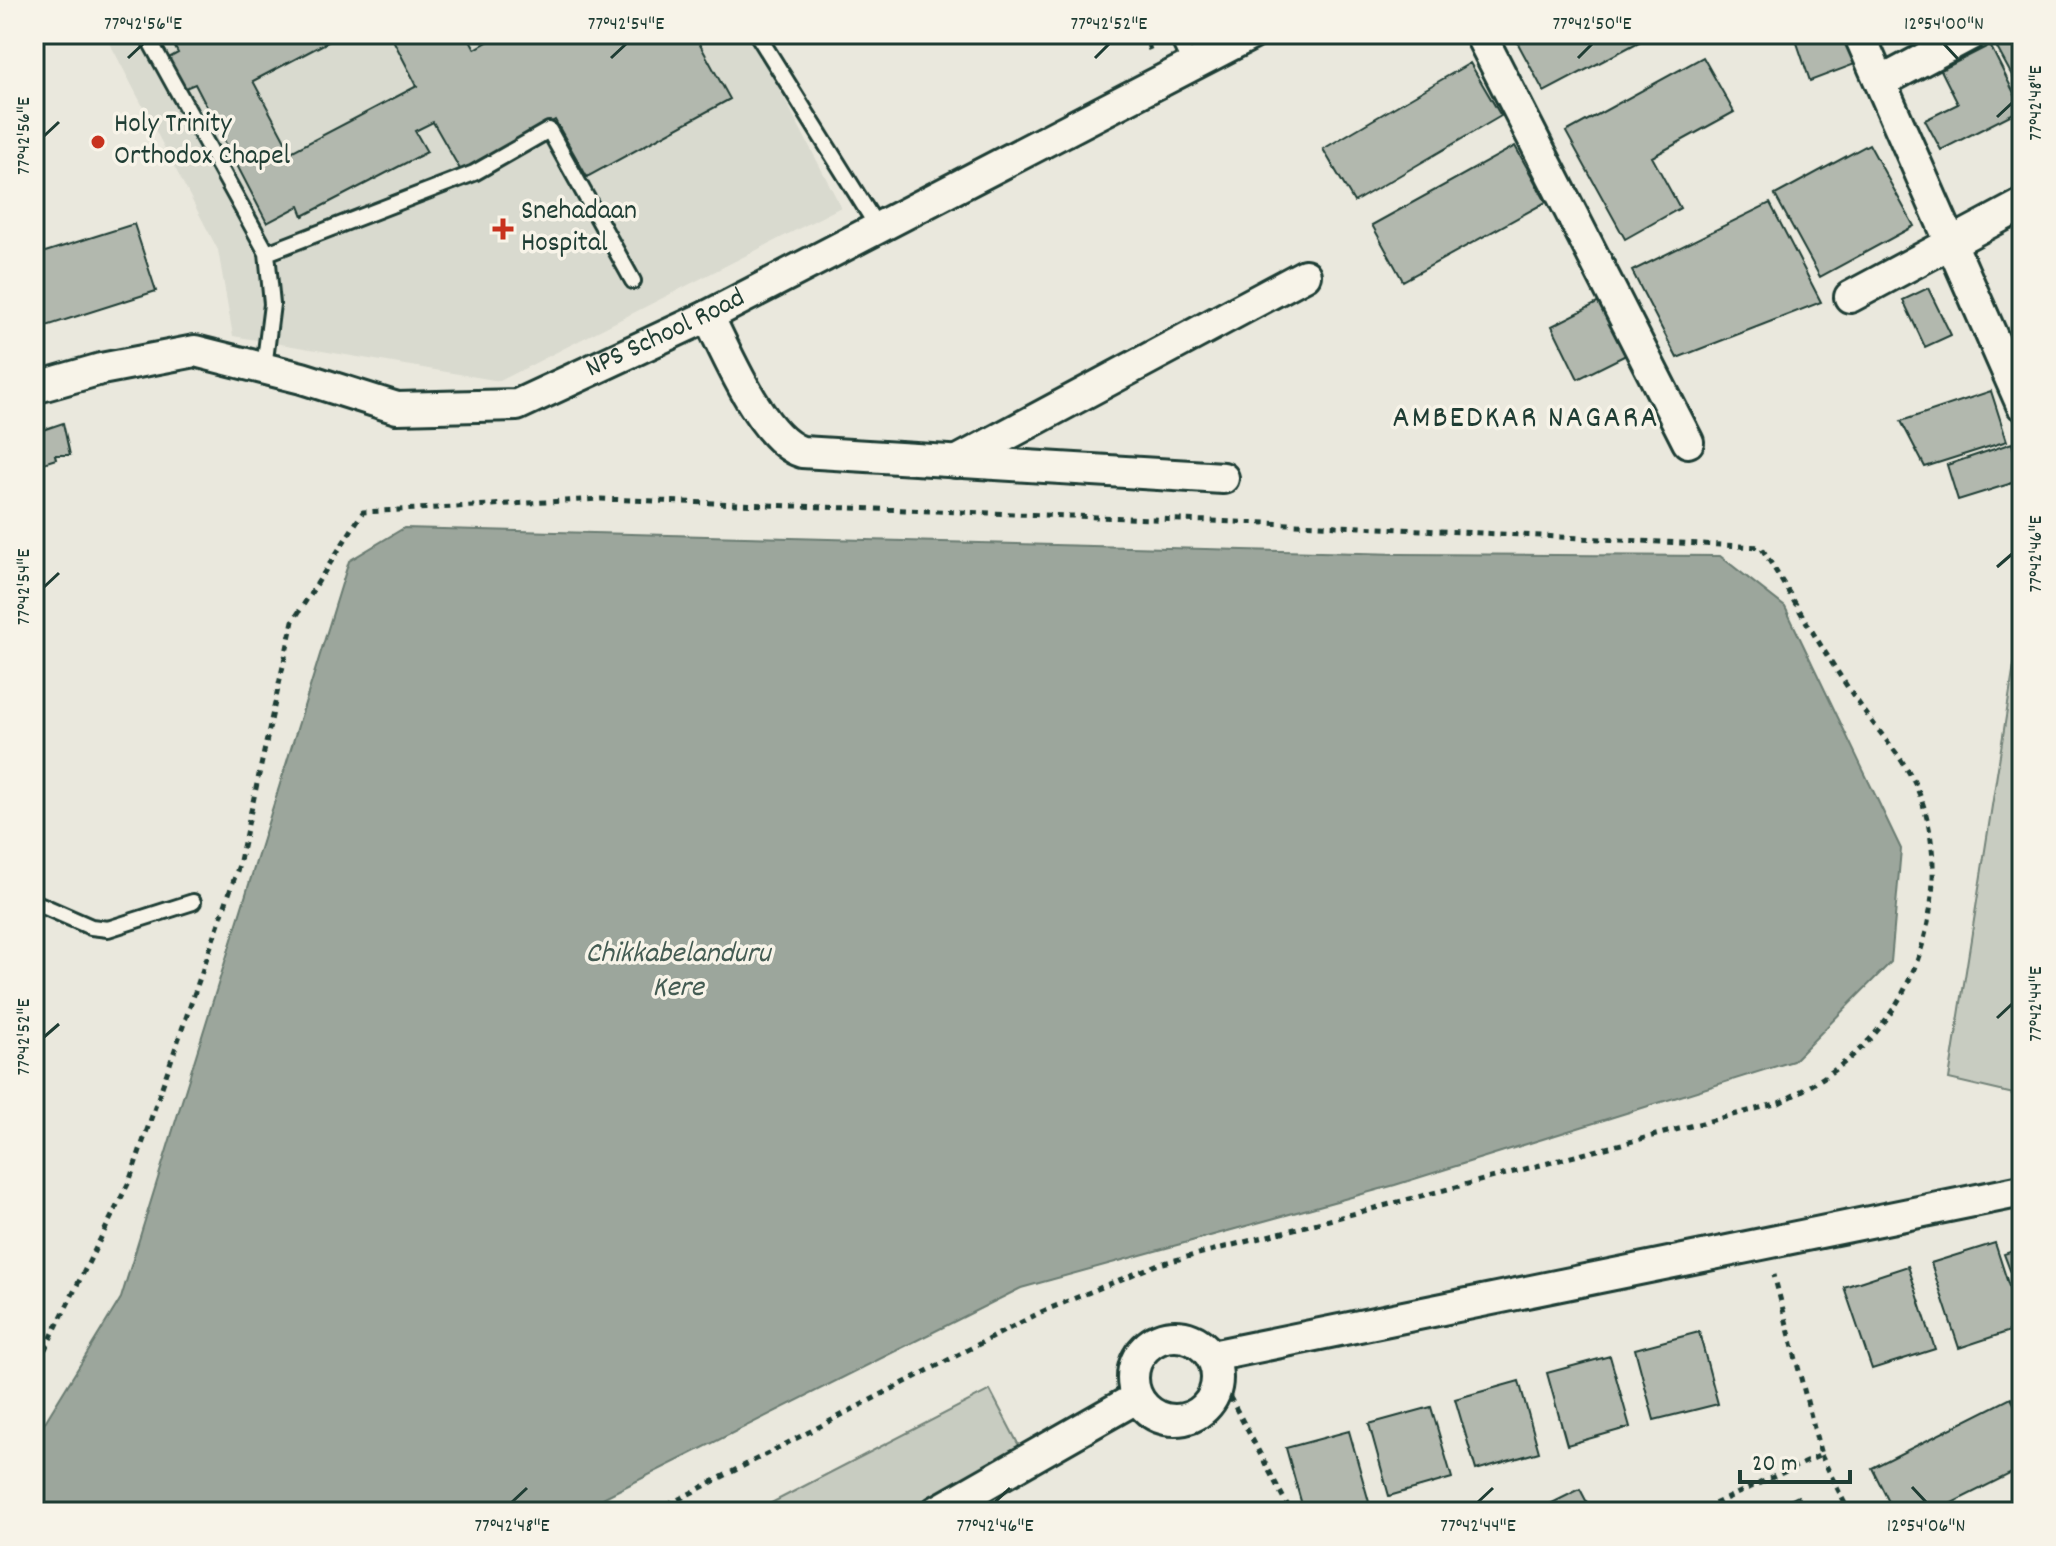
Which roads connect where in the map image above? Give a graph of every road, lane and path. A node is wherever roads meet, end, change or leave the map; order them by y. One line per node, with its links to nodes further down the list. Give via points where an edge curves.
1 (146, 34): 13 (lane)
2 (757, 34): 11 (lane)
3 (1176, 34): 8 (lane)
4 (1252, 34): 8 (street, NPS School Road)
5 (1480, 34): 21 (street)
6 (1859, 34): 9 (street)
7 (1971, 34): 9 (street)
8 (1191, 66): 11 (street, NPS School Road)
9 (1881, 82): 12 (street)
10 (2022, 205): 12 (street)
11 (878, 228): 17 (street, NPS School Road)
12 (1951, 243): 16 (street); 20 (street)
13 (267, 253): 15 (lane, via 474,173 549,130); 18 (lane, via 272,304)
14 (1305, 275): 22 (street)
15 (633, 281)
16 (1850, 297)
17 (708, 316): 18 (street, NPS School Road, via 517,405 397,408); 22 (street, via 748,392 789,448)
18 (264, 368): 19 (street, NPS School Road, via 195,351)
19 (34, 388)
20 (2022, 405)
21 (1688, 442)
22 (956, 462): 23 (street)
23 (1223, 478)
24 (34, 902): 25 (lane, via 108,929)
25 (193, 902)
26 (2022, 1191): 27 (street)
27 (1765, 1243): 28 (street); 31 (path)
28 (1215, 1366): 30 (street, via 1211,1404 1187,1420 1157,1418); 30 (street, via 1199,1342 1182,1335 1155,1341 1135,1361); 35 (path)
29 (34, 1371): 33 (path, via 129,1182 239,865 293,621 363,512 601,499 1761,547 1868,717 1904,762 1917,788 1931,844 1931,901 1917,959 1889,1015 1842,1065 1779,1103 1156,1265 1041,1312)
30 (1136, 1398): 34 (street)
31 (1821, 1455): 32 (path); 37 (path)
32 (1711, 1509): 36 (path)
33 (654, 1512)
34 (936, 1512)
35 (1291, 1512)
36 (1697, 1512)
37 (1849, 1512)

